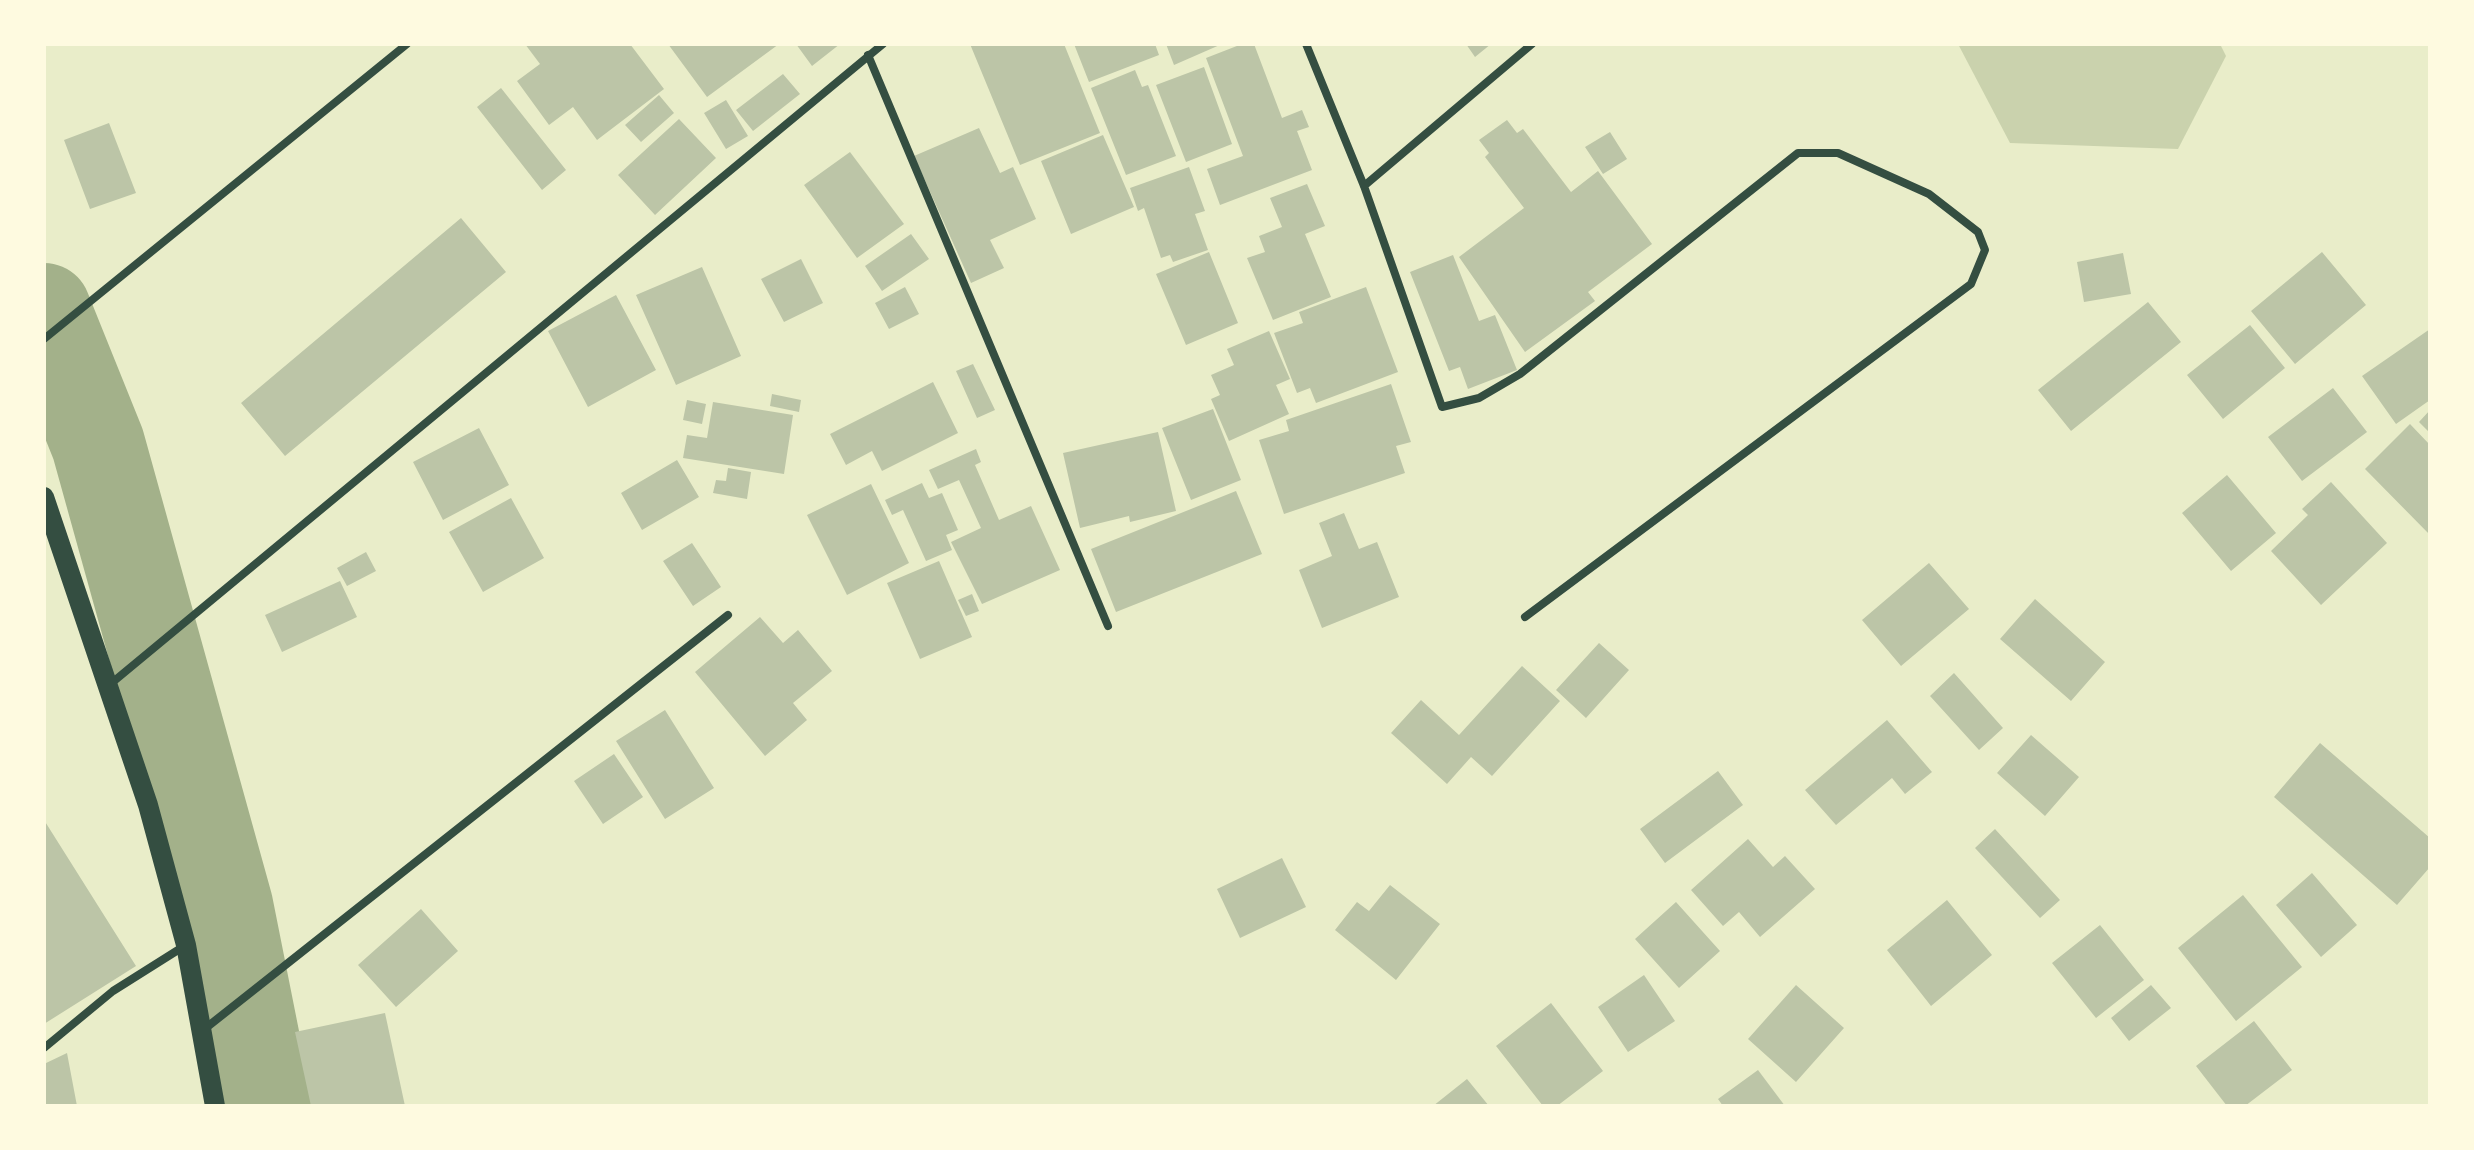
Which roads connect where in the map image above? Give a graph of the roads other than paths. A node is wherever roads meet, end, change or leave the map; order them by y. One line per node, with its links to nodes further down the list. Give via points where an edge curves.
1 (407, 44): 7 (street)
2 (883, 44): 5 (street)
3 (1306, 44): 6 (street)
4 (1532, 44): 6 (street)
5 (868, 55): 11 (street); 12 (street)
6 (1364, 186): 10 (street, via 1442,407 1479,398 1520,374 1798,153 1838,153 1929,194 1978,232 1985,250 1971,284)
7 (44, 339)
8 (44, 497): 12 (main road)
9 (728, 615): 14 (street)
10 (1525, 617)
11 (1108, 626)
12 (107, 686): 13 (main road, via 148,805)
13 (186, 945): 14 (main road); 15 (street, via 113,991)
14 (200, 1032): 16 (main road)
15 (44, 1048)
16 (214, 1105)

